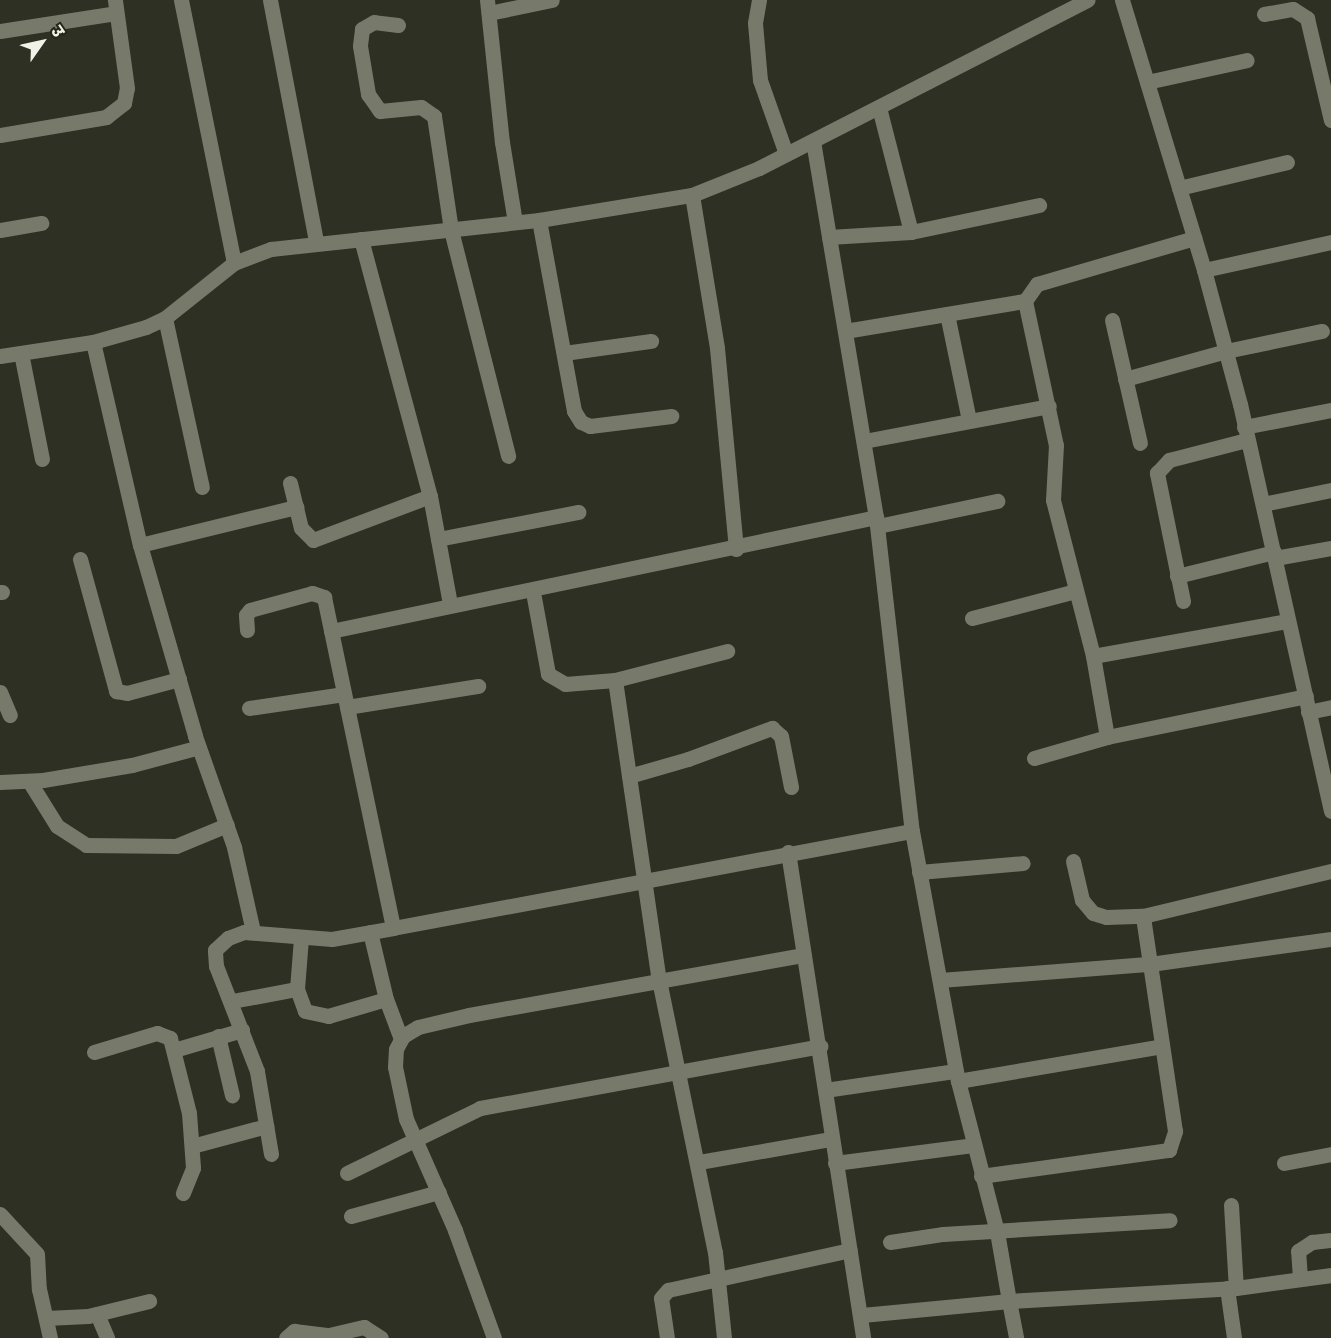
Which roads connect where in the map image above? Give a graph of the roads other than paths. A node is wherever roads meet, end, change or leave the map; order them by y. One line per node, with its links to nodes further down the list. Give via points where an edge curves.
1 (181, 0): 34 (street)
2 (270, 0): 32 (street)
3 (552, 0): 8 (street)
4 (759, 0): 18 (street, via 755,22 760,80)
5 (1089, 0): 14 (street)
6 (1122, 0): 13 (street)
7 (116, 6): 11 (street); 16 (street, via 127,88 124,103 106,117)
8 (488, 7): 24 (street)
9 (1264, 14): 15 (street, via 1293,9 1306,18)
10 (398, 25): 27 (street, via 374,22 362,29 360,46 368,94 380,111 421,107 434,116)
11 (0, 31)
12 (1247, 60): 13 (street)
13 (1147, 82): 20 (street)
14 (879, 106): 17 (street); 28 (street)
15 (1331, 120)
16 (0, 135)
17 (813, 141): 18 (street); 29 (street)
18 (786, 154): 21 (street)
19 (1287, 162): 20 (street)
20 (1179, 188): 30 (street)
21 (692, 195): 23 (street); 70 (street, via 717,348)
22 (1039, 205): 28 (street)
23 (539, 220): 24 (street); 46 (street)
24 (515, 222): 27 (street)
25 (41, 224): 26 (street)
26 (0, 230)
27 (451, 230): 31 (street); 56 (street)
28 (911, 232): 29 (street)
29 (829, 237): 40 (street)
30 (1194, 238): 35 (street); 36 (street, via 1036,284)
31 (361, 239): 32 (street); 61 (street)
32 (316, 241): 34 (street, via 271,249)
33 (1331, 242): 35 (street)
34 (234, 263): 38 (street)
35 (1204, 270): 44 (street)
36 (1025, 301): 37 (street); 49 (street)
37 (947, 314): 40 (street); 52 (street)
38 (165, 318): 43 (street); 59 (street)
39 (1112, 320): 48 (street)
40 (845, 331): 54 (street)
41 (1322, 331): 44 (street)
42 (651, 341): 46 (street)
43 (93, 342): 45 (street); 68 (street)
44 (1226, 351): 48 (street); 53 (street)
45 (21, 353): 47 (street); 57 (street)
46 (564, 353): 51 (street, via 574,411 581,422 590,426)
47 (0, 356)
48 (1125, 379): 55 (street)
49 (1049, 406): 52 (street); 74 (street, via 1056,445 1053,500)
50 (1331, 410): 53 (street)
51 (671, 416)
52 (969, 420): 54 (street)
53 (1246, 433): 63 (street); 73 (street, via 1169,460 1157,473)
54 (864, 441): 66 (street)
55 (1140, 443)
56 (508, 456)
57 (42, 459)
58 (290, 483): 64 (street)
59 (202, 487)
60 (1331, 489): 63 (street)
61 (430, 495): 64 (street, via 313,540 301,528); 67 (street)
62 (997, 501): 66 (street)
63 (1263, 504): 71 (street)
64 (296, 507): 68 (street)
65 (578, 512): 67 (street)
66 (877, 521): 70 (street); 104 (street)
67 (438, 539): 77 (street)
68 (140, 545): 84 (street)
69 (1331, 548): 71 (street)
70 (736, 549): 75 (street)
71 (1275, 555): 73 (street); 79 (street)
72 (80, 559): 84 (street, via 116,691 127,693)
73 (1177, 576): 76 (street)
74 (1076, 591): 78 (street); 83 (street)
75 (533, 592): 77 (street); 85 (street, via 548,674 565,684)
76 (1183, 601)
77 (450, 604): 81 (street)
78 (972, 618)
79 (1288, 621): 83 (street); 88 (street)
80 (247, 630): 81 (street, via 246,615 250,610 312,593 324,597)
81 (331, 631): 89 (street)
82 (727, 651): 85 (street)
83 (1093, 656): 94 (street)
84 (179, 679): 95 (street)
85 (615, 680): 97 (street)
86 (477, 686): 89 (street)
87 (0, 692): 93 (street)
88 (1305, 696): 92 (street); 94 (street)
89 (346, 700): 91 (street); 112 (street)
90 (1331, 707): 92 (street)
91 (249, 708)
92 (1308, 712): 100 (street)
93 (10, 715)
94 (1107, 737): 96 (street)
95 (199, 747): 98 (street, via 132,765); 103 (street)
96 (1034, 758)
97 (628, 776): 101 (street, via 772,728 781,736); 110 (street)
98 (29, 781): 99 (street); 103 (street, via 57,826 86,845 176,846)
99 (0, 782)
100 (1329, 786): 102 (street)
101 (791, 788)
102 (1331, 811)
103 (227, 825): 113 (street)
104 (912, 831): 105 (street); 109 (street)
105 (788, 852): 110 (street); 117 (street)
106 (1073, 861): 111 (street, via 1082,900 1093,913 1106,917)
107 (1023, 863): 109 (street)
108 (1331, 871): 111 (street)
109 (920, 872): 120 (street)
110 (647, 879): 112 (street); 119 (street)
111 (1143, 916): 118 (street)
112 (393, 928): 114 (street)
113 (253, 931): 115 (street); 123 (street, via 235,934 215,950 216,966)
114 (370, 932): 115 (street, via 332,939); 122 (street)
115 (301, 938): 121 (street)
116 (1331, 939): 118 (street)
117 (804, 955): 119 (street); 127 (street)
118 (1150, 964): 120 (street); 128 (street)
119 (659, 980): 126 (street, via 459,1017 418,1027); 131 (street)
120 (940, 980): 132 (street)
121 (297, 989): 122 (street, via 305,1011 318,1016); 123 (street)
122 (386, 999): 126 (street)
123 (232, 1001): 124 (street)
124 (242, 1030): 125 (street); 135 (street, via 257,1071)
125 (218, 1036): 129 (street); 134 (street)
126 (401, 1039): 136 (street, via 395,1067 399,1097)
127 (819, 1046): 131 (street); 133 (street)
128 (1162, 1046): 132 (street); 146 (street, via 1175,1131 1169,1150)
129 (174, 1050): 130 (street, via 170,1038 157,1033); 139 (street, via 187,1099)
130 (94, 1052)
131 (678, 1074): 136 (street, via 480,1108); 142 (street)
132 (957, 1076): 133 (street); 138 (street)
133 (825, 1090): 137 (street)
134 (232, 1095)
135 (266, 1126): 139 (street); 140 (street)
136 (415, 1138): 145 (street); 147 (street)
137 (831, 1139): 142 (street); 143 (street)
138 (973, 1145): 143 (street); 146 (street)
139 (192, 1146): 148 (street, via 191,1177)
140 (271, 1154)
141 (1331, 1154): 144 (street)
142 (699, 1162): 158 (street)
143 (835, 1163): 156 (street)
144 (1284, 1163)
145 (347, 1173)
146 (981, 1176): 153 (street)
147 (439, 1192): 151 (street); 171 (street)
148 (183, 1193)
149 (1231, 1205): 160 (street)
150 (0, 1214): 165 (street, via 38,1254)
151 (351, 1216)
152 (1170, 1221): 153 (street)
153 (997, 1232): 155 (street, via 943,1234); 162 (street)
154 (1331, 1240): 159 (street, via 1312,1242 1298,1251)
155 (890, 1242)
156 (850, 1251): 158 (street); 164 (street)
157 (1331, 1275): 159 (street)
158 (718, 1278): 172 (street, via 663,1293 661,1308); 173 (street)
159 (1300, 1278): 160 (street)
160 (1231, 1288): 162 (street); 176 (street)
161 (149, 1301): 163 (street)
162 (1009, 1301): 164 (street); 175 (street)
163 (97, 1314): 165 (street); 168 (street)
164 (862, 1315): 174 (street)
165 (46, 1318): 167 (street)
166 (329, 1336): 169 (street, via 294,1331); 170 (street, via 364,1327)
167 (51, 1338)
168 (107, 1338)
169 (286, 1338)
170 (381, 1338)
171 (494, 1338)
172 (667, 1338)
173 (724, 1338)
174 (863, 1338)
175 (1016, 1338)
176 (1234, 1338)

